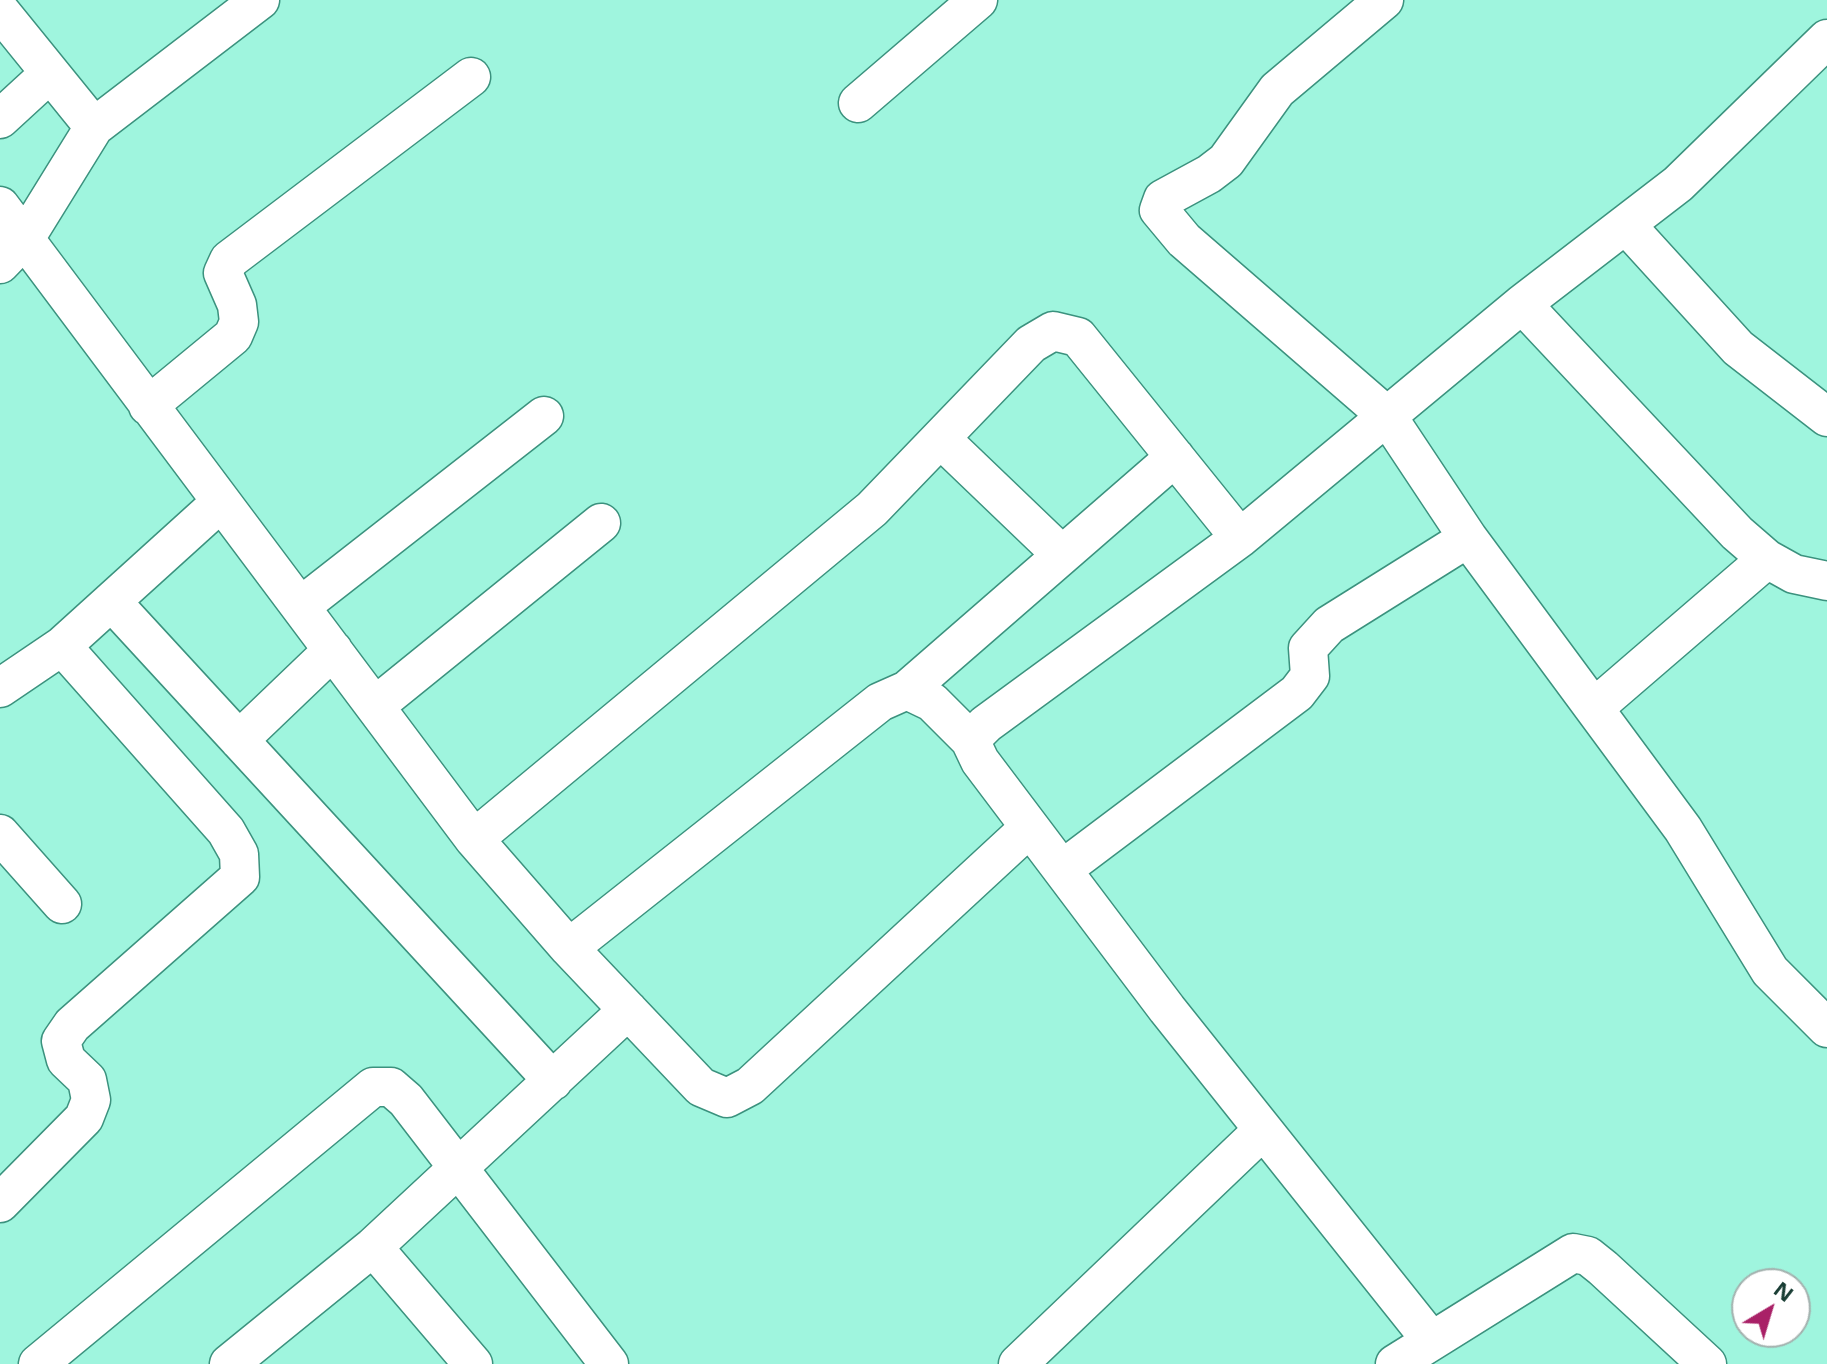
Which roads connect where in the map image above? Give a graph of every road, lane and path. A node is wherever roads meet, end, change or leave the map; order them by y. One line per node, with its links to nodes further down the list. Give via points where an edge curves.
1 (260, 0): 10 (street)
2 (978, 0): 8 (street)
3 (1384, 0): 17 (street, via 1277,90 1226,161 1163,199 1159,210 1184,240)
4 (0, 11): 6 (street)
5 (1827, 39): 12 (street, via 1678,184)
6 (49, 74): 9 (street); 10 (street)
7 (471, 77): 15 (street, via 229,260 223,273 239,322 233,336)
8 (858, 103)
9 (0, 119)
10 (94, 127): 13 (street)
11 (0, 206): 13 (street)
12 (1626, 225): 14 (street); 18 (street, via 1738,348)
13 (13, 250): 15 (street)
14 (1522, 304): 17 (street); 26 (street)
15 (148, 406): 21 (street)
16 (544, 416): 29 (street)
17 (1387, 416): 23 (street); 24 (street)
18 (1827, 417)
19 (941, 439): 20 (street, via 1031,344 1053,331 1078,337); 25 (street); 40 (street, via 872,509)
20 (1175, 457): 23 (street); 25 (street)
21 (221, 502): 28 (street); 29 (street)
22 (601, 523): 34 (street)
23 (1240, 538): 37 (street)
24 (1468, 538): 35 (street); 41 (street, via 1329,625 1308,648 1310,676 1297,693)
25 (1062, 555): 33 (street)
26 (1767, 559): 27 (street, via 1794,574); 35 (street)
27 (1827, 581)
28 (112, 602): 30 (street); 36 (street)
29 (301, 606): 31 (street)
30 (62, 646): 32 (street); 49 (street, via 226,831 239,854 240,877 72,1025 61,1041 66,1060 87,1080 91,1100 84,1118)
31 (333, 650): 34 (street); 36 (street)
32 (0, 688)
33 (907, 690): 37 (street, via 932,702); 43 (street, via 880,702)
34 (375, 706): 40 (street)
35 (1594, 708): 45 (street, via 1712,870 1770,971)
36 (239, 740): 46 (street)
37 (970, 740): 38 (street)
38 (1029, 828): 41 (street); 44 (street, via 750,1086 727,1098 701,1087)
39 (0, 834): 42 (street)
40 (474, 839): 43 (street)
41 (1063, 869): 47 (street)
42 (62, 904)
43 (569, 948): 44 (street)
44 (628, 1010): 46 (street)
45 (1827, 1028)
46 (553, 1081): 48 (street)
47 (1262, 1131): 51 (street); 56 (street)
48 (459, 1170): 50 (street); 52 (street, via 406,1100 391,1087 373,1087); 55 (street)
49 (0, 1203)
50 (373, 1247): 53 (street); 54 (street)
51 (1431, 1340): 57 (street); 58 (street, via 1573,1253 1588,1256 1603,1268)
52 (38, 1364)
53 (229, 1364)
54 (473, 1364)
55 (609, 1364)
56 (1018, 1364)
57 (1395, 1364)
58 (1707, 1364)

